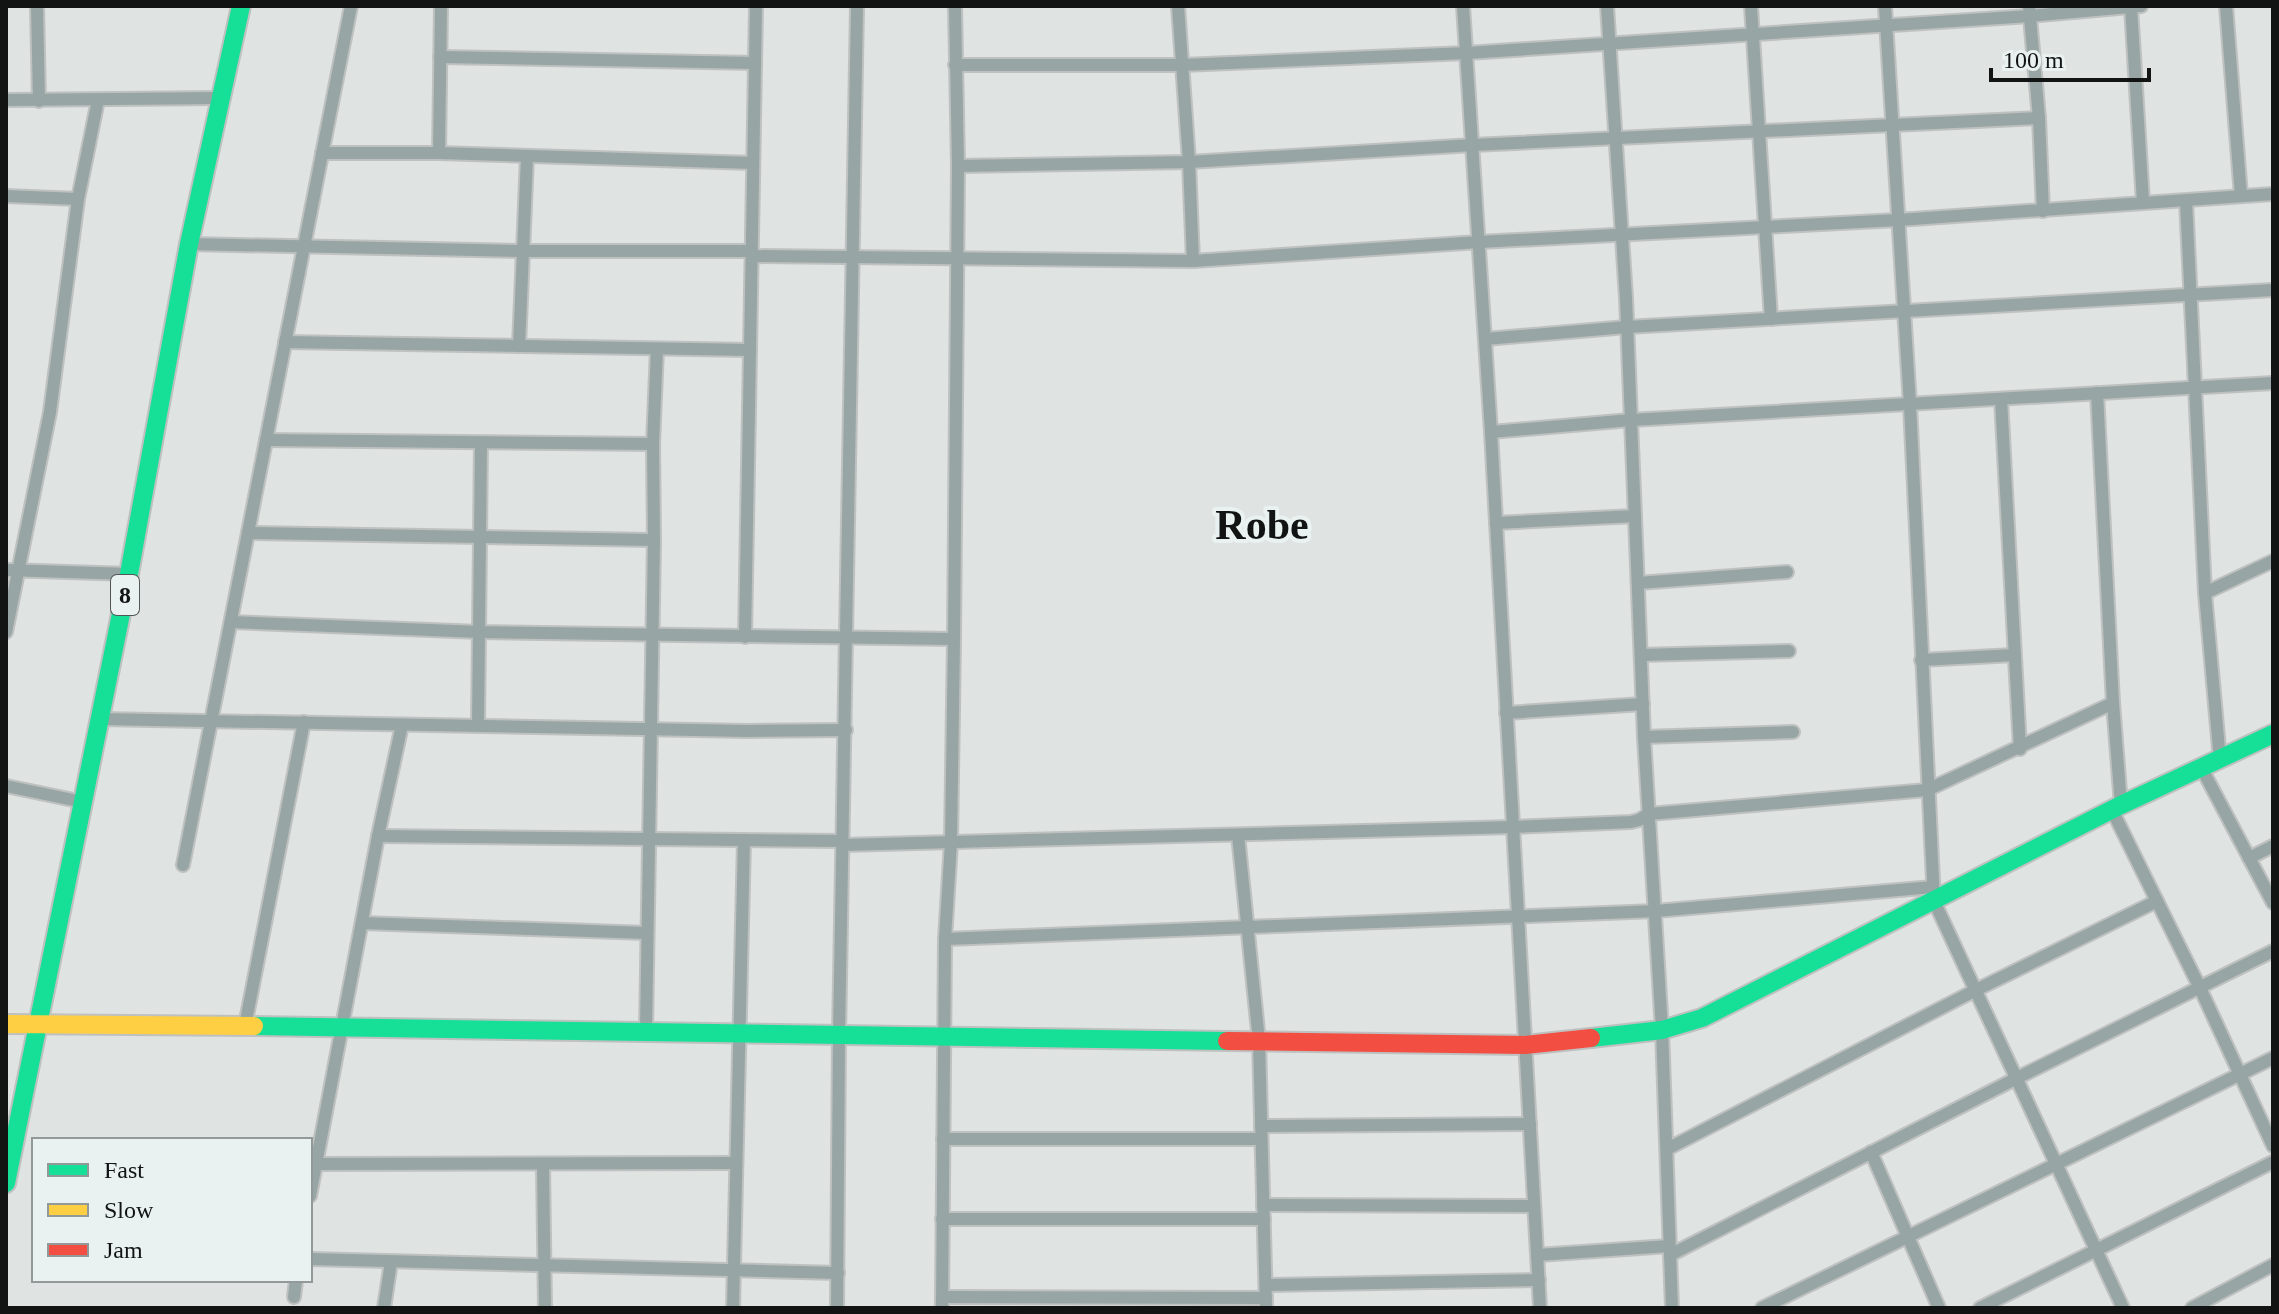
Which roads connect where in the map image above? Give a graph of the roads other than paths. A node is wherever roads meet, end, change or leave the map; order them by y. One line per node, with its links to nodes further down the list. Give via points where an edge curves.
1 (37, 6): 27 (street)
2 (241, 6): 24 (street, 8)
3 (351, 6): 33 (street)
4 (441, 6): 20 (street)
5 (756, 6): 21 (street)
6 (857, 6): 54 (street)
7 (955, 6): 22 (street)
8 (1178, 6): 23 (street)
9 (1463, 6): 19 (street)
10 (1607, 6): 18 (street)
11 (1751, 6): 17 (street)
12 (1885, 6): 16 (street)
13 (2226, 6): 41 (street)
14 (2136, 7): 15 (street); 44 (street)
15 (2029, 11): 16 (street); 28 (street)
16 (1886, 24): 17 (street); 29 (street)
17 (1752, 33): 18 (street); 30 (street)
18 (1610, 43): 19 (street); 31 (street)
19 (1467, 53): 23 (street); 32 (street)
20 (440, 57): 21 (street); 34 (street)
21 (755, 63): 37 (street)
22 (955, 65): 23 (street); 38 (street)
23 (1182, 65): 36 (street)
24 (219, 98): 26 (street); 50 (street, 8)
25 (6, 100): 27 (street)
26 (98, 100): 27 (street); 42 (street)
27 (39, 101)
28 (2039, 118): 29 (street); 45 (street)
29 (1892, 124): 30 (street); 46 (street)
30 (1758, 132): 31 (street); 47 (street)
31 (1616, 138): 32 (street); 48 (street)
32 (1473, 145): 36 (street); 49 (street)
33 (322, 153): 34 (street); 51 (street)
34 (439, 153): 35 (street)
35 (527, 157): 37 (street); 52 (street)
36 (1189, 162): 38 (street); 56 (street)
37 (753, 163): 53 (street)
38 (958, 166): 55 (street)
39 (2273, 194): 41 (street)
40 (6, 196): 42 (street)
41 (2241, 196): 43 (street)
42 (78, 199): 83 (street, via 50,412)
43 (2186, 201): 44 (street); 58 (street)
44 (2143, 202): 45 (street)
45 (2043, 211): 46 (street)
46 (1898, 220): 47 (street); 59 (street)
47 (1765, 227): 48 (street); 60 (street)
48 (1622, 234): 49 (street); 61 (street)
49 (1479, 242): 56 (street); 62 (street)
50 (189, 244): 51 (street); 85 (street, 8)
51 (304, 245): 52 (street); 63 (street)
52 (524, 251): 53 (street); 64 (street)
53 (752, 254): 54 (street); 66 (street)
54 (853, 258): 55 (street); 93 (street)
55 (956, 259): 56 (street); 94 (street)
56 (1193, 261)
57 (2273, 290): 58 (street)
58 (2190, 296): 59 (street); 68 (street)
59 (1904, 311): 60 (street); 71 (street)
60 (1771, 319): 61 (street)
61 (1627, 327): 62 (street); 72 (street)
62 (1485, 339): 73 (street)
63 (285, 342): 64 (street); 74 (street)
64 (519, 346): 65 (street)
65 (657, 349): 66 (street); 76 (street)
66 (750, 350): 92 (street)
67 (2273, 383): 68 (street)
68 (2195, 388): 69 (street); 87 (street)
69 (2097, 393): 70 (street); 99 (street)
70 (2001, 399): 71 (street); 97 (street)
71 (1910, 405): 72 (street); 98 (street)
72 (1631, 420): 73 (street); 77 (street)
73 (1491, 432): 78 (street)
74 (266, 440): 75 (street); 79 (street)
75 (481, 443): 76 (street); 80 (street)
76 (653, 444): 81 (street)
77 (1635, 516): 78 (street); 86 (street)
78 (1496, 523): 101 (street)
79 (248, 533): 80 (street); 88 (street)
80 (482, 538): 81 (street); 90 (street)
81 (654, 540): 91 (street)
82 (2273, 561): 87 (street)
83 (13, 570): 85 (street); 89 (street)
84 (1787, 572): 86 (street)
85 (129, 574): 102 (street, 8)
86 (1638, 583): 96 (street)
87 (2205, 593): 113 (street)
88 (231, 622): 90 (street); 103 (street)
89 (6, 632)
90 (480, 632): 91 (street); 106 (street)
91 (652, 636): 92 (street); 107 (street)
92 (745, 637): 93 (street)
93 (848, 638): 94 (street); 108 (street)
94 (954, 639): 125 (street)
95 (1789, 651): 96 (street)
96 (1641, 655): 100 (street)
97 (2014, 655): 98 (street); 112 (street)
98 (1921, 660): 116 (street)
99 (2113, 703): 112 (street); 118 (street)
100 (1643, 704): 101 (street); 111 (street)
101 (1506, 713): 120 (street)
102 (100, 719): 103 (street); 117 (street, 8)
103 (212, 722): 104 (street); 129 (street)
104 (304, 722): 105 (street); 144 (street)
105 (402, 725): 106 (street); 122 (street)
106 (478, 725): 107 (street)
107 (651, 729): 108 (street); 123 (street)
108 (846, 730): 126 (street)
109 (1793, 732): 111 (street)
110 (2273, 734): 113 (street)
111 (1644, 737): 119 (street)
112 (2020, 749): 116 (street)
113 (2220, 760): 114 (street)
114 (2202, 769): 118 (street); 128 (street)
115 (6, 786): 117 (street)
116 (1927, 790): 119 (street); 130 (street)
117 (83, 802): 143 (street, 8)
118 (2117, 808): 130 (street); 131 (street)
119 (1649, 814): 120 (street, via 1631,822); 133 (street)
120 (1513, 827): 121 (street); 134 (street)
121 (1238, 835): 125 (street); 136 (street)
122 (378, 836): 123 (street); 135 (street)
123 (649, 838): 124 (street); 137 (street)
124 (744, 840): 126 (street); 148 (street)
125 (951, 842): 126 (street); 138 (street)
126 (843, 843): 149 (street)
127 (2273, 846): 128 (street)
128 (2249, 858): 132 (street)
129 (183, 865)
130 (1934, 894): 133 (street); 141 (street); 147 (street, via 1702,1018)
131 (2157, 901): 140 (street); 141 (street)
132 (2273, 903)
133 (1656, 911): 134 (street); 147 (street)
134 (1518, 919): 136 (street); 152 (street)
135 (362, 923): 137 (street); 145 (street)
136 (1248, 927): 138 (street); 151 (street)
137 (647, 933): 146 (street)
138 (945, 939): 150 (street)
139 (2273, 951): 140 (street)
140 (2200, 988): 154 (street); 155 (street)
141 (1974, 991): 155 (street); 160 (street)
142 (6, 1024): 143 (street)
143 (39, 1024): 144 (street); 167 (street, 8)
144 (245, 1026): 145 (street)
145 (344, 1027): 146 (street); 165 (street)
146 (646, 1030): 148 (street)
147 (1662, 1030): 152 (street); 160 (street)
148 (738, 1033): 149 (street); 164 (street)
149 (839, 1036): 150 (street); 182 (street)
150 (944, 1038): 151 (street); 158 (street)
151 (1259, 1041): 152 (street); 157 (street)
152 (1525, 1045): 156 (street)
153 (2273, 1058): 154 (street)
154 (2241, 1074): 159 (street); 162 (street)
155 (2017, 1078): 161 (street); 162 (street)
156 (1530, 1124): 157 (street); 170 (street)
157 (1261, 1133): 158 (street); 169 (street)
158 (943, 1139): 171 (street)
159 (2273, 1145)
160 (1667, 1149): 174 (street)
161 (1871, 1152): 173 (street); 174 (street)
162 (2056, 1162): 173 (street); 175 (street)
163 (2273, 1162): 175 (street)
164 (736, 1163): 166 (street); 181 (street)
165 (316, 1164): 166 (street); 168 (street)
166 (543, 1165): 180 (street)
167 (6, 1183)
168 (312, 1185)
169 (1263, 1205): 170 (street); 172 (street)
170 (1534, 1206): 176 (street)
171 (942, 1219): 172 (street); 187 (street)
172 (1264, 1219): 186 (street)
173 (1909, 1238): 194 (street); 195 (street)
174 (1670, 1250): 176 (street); 193 (street)
175 (2097, 1250): 196 (street); 197 (street)
176 (1538, 1255): 183 (street)
177 (312, 1259): 178 (street)
178 (391, 1262): 180 (street); 188 (street)
179 (2273, 1265): 198 (street)
180 (545, 1267): 181 (street); 189 (street)
181 (734, 1272): 182 (street); 190 (street)
182 (838, 1273): 191 (street)
183 (1539, 1280): 186 (street); 192 (street)
184 (296, 1282): 185 (street)
185 (294, 1297)
186 (1266, 1297): 187 (street)
187 (942, 1302)
188 (384, 1308)
189 (545, 1308)
190 (733, 1308)
191 (837, 1308)
192 (1540, 1308)
193 (1672, 1308)
194 (1762, 1308)
195 (1939, 1308)
196 (1980, 1308)
197 (2123, 1308)
198 (2192, 1308)

